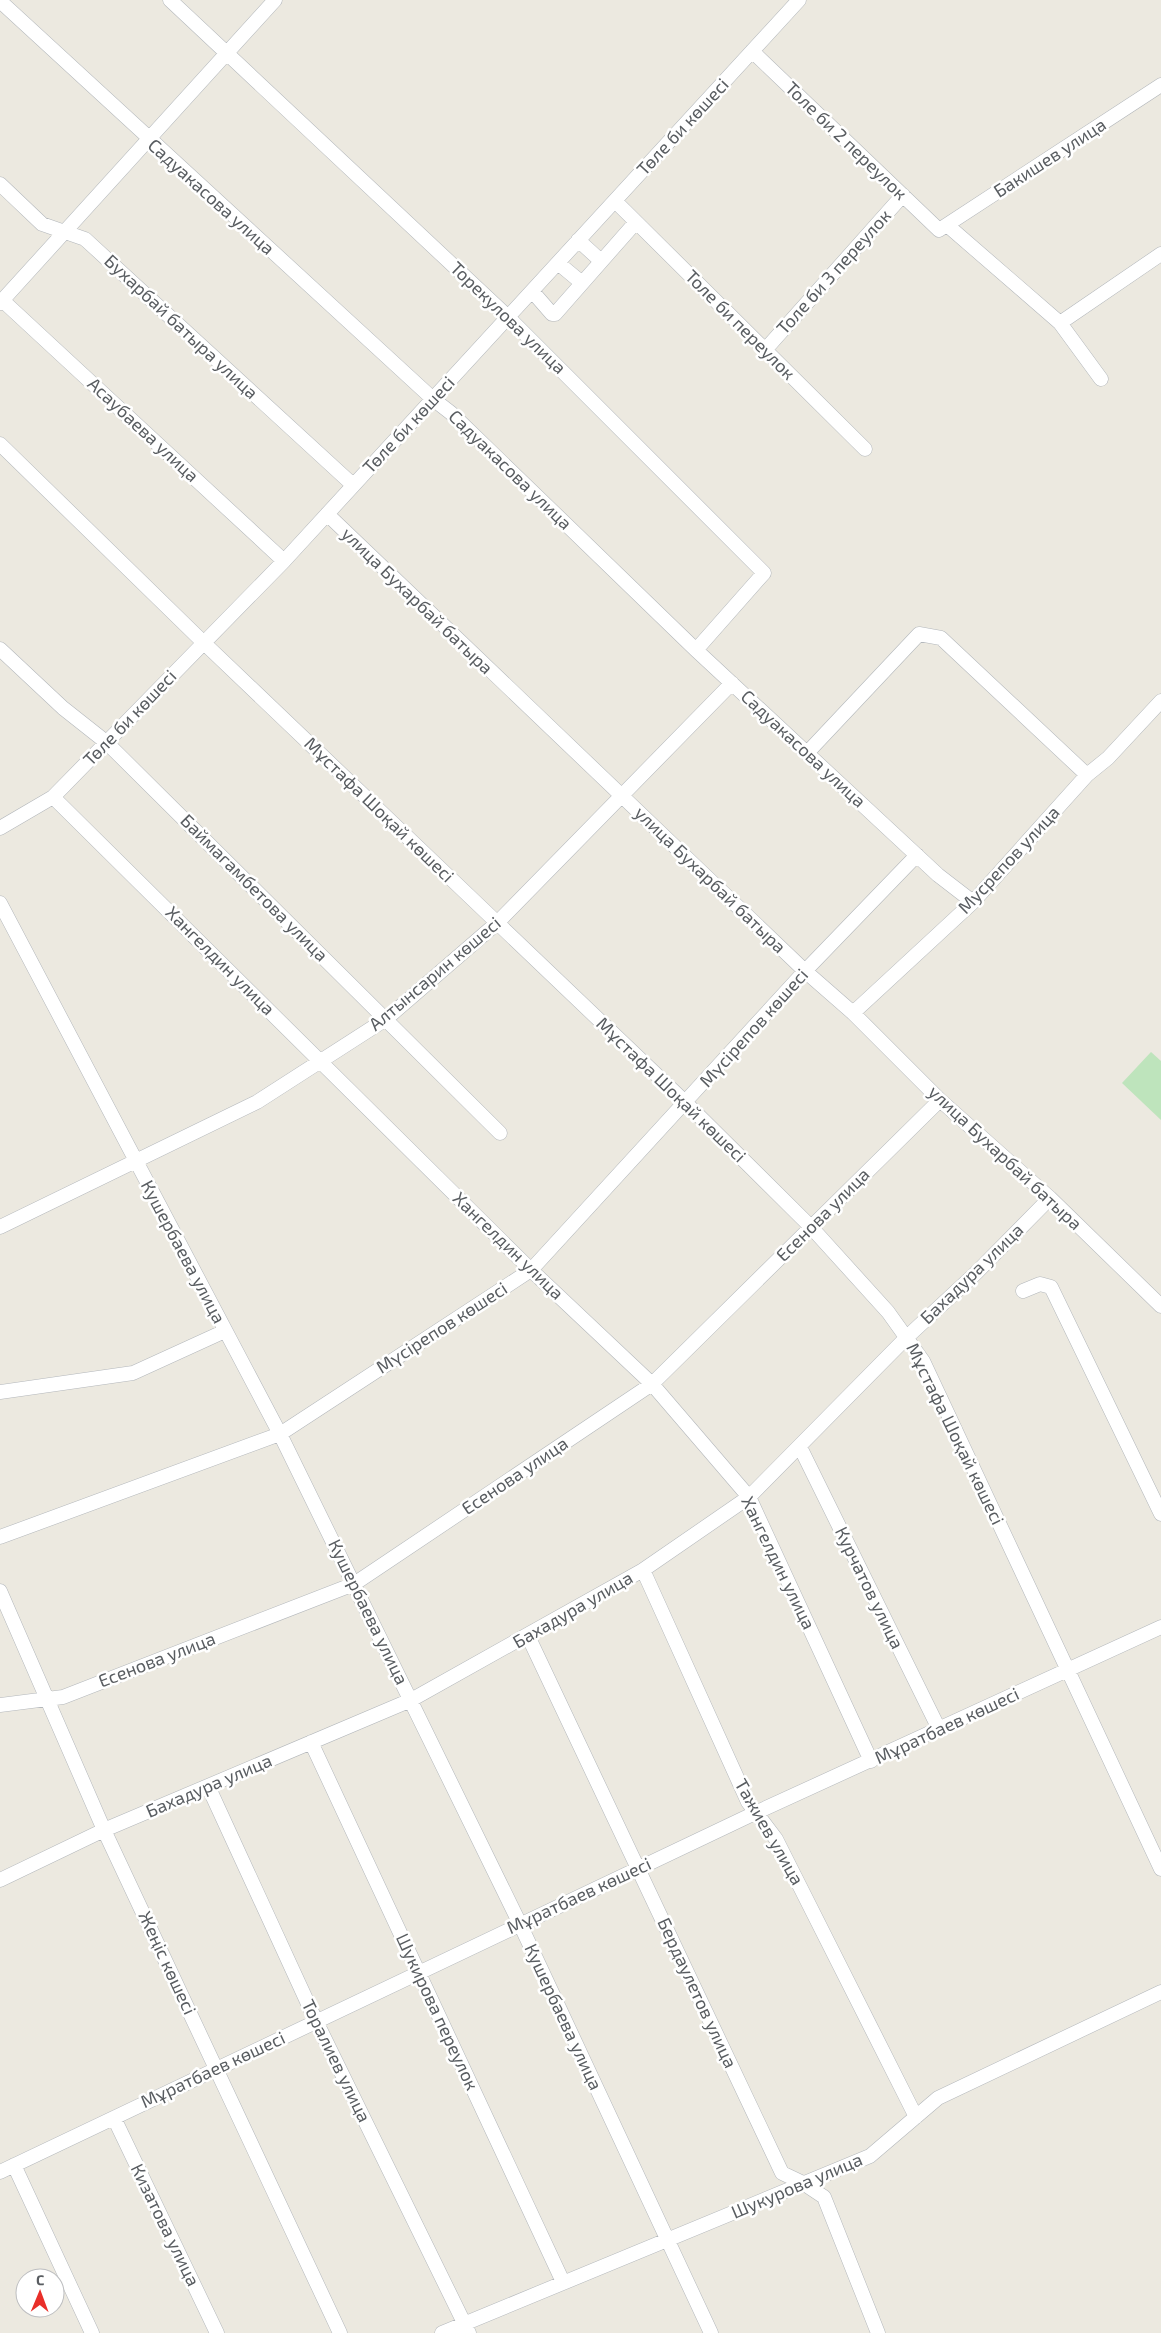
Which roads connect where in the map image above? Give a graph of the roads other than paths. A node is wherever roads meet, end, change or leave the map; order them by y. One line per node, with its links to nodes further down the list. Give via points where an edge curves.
1 (170, 0): 6 (street, Торекулова улица)
2 (275, 0): 6 (street)
3 (799, 0): 5 (street, Төле би көшесі)
4 (0, 1): 8 (street, Садуакасова улица)
5 (752, 52): 10 (street, Толе би 2 переулок); 11 (street, Төле би көшесі)
6 (226, 53): 8 (street); 22 (street, Торекулова улица)
7 (1161, 85): 13 (street, Бакишев улица)
8 (148, 139): 14 (street); 26 (street, Садуакасова улица)
9 (0, 184): 14 (street, Бухарбай батыра улица, via 42,224)
10 (903, 195): 13 (street, Толе би 2 переулок); 24 (street, Толе би 3 переулок)
11 (615, 201): 12 (street, Толе би переулок); 15 (street, Төле би көшесі)
12 (636, 222): 17 (street); 24 (street, Толе би переулок)
13 (943, 227): 23 (street, Толе би 2 переулок)
14 (64, 232): 21 (street); 29 (street, Бухарбай батыра улица, via 85,239)
15 (578, 240): 17 (street); 18 (street, Төле би көшесі)
16 (1161, 254): 23 (street)
17 (601, 262): 19 (street)
18 (558, 263): 19 (street); 20 (street, Төле би көшесі)
19 (582, 283): 20 (street, via 555,314)
20 (532, 291): 22 (street, Төле би көшесі)
21 (1, 302): 31 (street, Асаубаева улица)
22 (508, 317): 26 (street, Төле би көшесі); 34 (street, Торекулова улица, via 764,573)
23 (1060, 323): 25 (street, Толе би 2 переулок)
24 (765, 350): 28 (street, Толе би переулок)
25 (1101, 379)
26 (433, 400): 29 (street, Төле би көшесі); 34 (street, Садуакасова улица, via 451,413)
27 (0, 444): 32 (street, Мұстафа Шоқай көшесі)
28 (865, 449)
29 (353, 485): 30 (street, Төле би көшесі)
30 (327, 514): 31 (street, Төле би көшесі); 40 (street, улица Бухарбай батыра)
31 (284, 561): 32 (street, Төле би көшесі)
32 (204, 642): 37 (street, Төле би көшесі); 46 (street, Мұстафа Шоқай көшесі)
33 (0, 649): 37 (street, Баймагамбетова улица, via 62,708)
34 (696, 650): 35 (street, Садуакасова улица)
35 (732, 683): 38 (street, Садуакасова улица); 40 (street, Алтынсарин көшесі)
36 (1161, 701): 39 (street, Мусрепов улица, via 1108,758)
37 (106, 742): 41 (street, Төле би көшесі); 49 (street, Баймагамбетова улица)
38 (807, 753): 39 (street, via 919,634 941,638); 43 (street, Садуакасова улица)
39 (1087, 775): 44 (street, Мусрепов улица)
40 (621, 796): 46 (street, Алтынсарин көшесі); 47 (street, улица Бухарбай батыра)
41 (53, 797): 42 (street, Төле би көшесі); 50 (street, Хангелдин улица)
42 (0, 828)
43 (917, 855): 44 (street, Садуакасова улица); 47 (street, Мүсірепов көшесі)
44 (973, 902): 48 (street, Мусрепов улица)
45 (0, 903): 54 (street, Кушербаева улица)
46 (497, 923): 49 (street, Алтынсарин көшесі); 52 (street, Мұстафа Шоқай көшесі)
47 (805, 971): 48 (street, улица Бухарбай батыра); 52 (street, Мүсірепов көшесі)
48 (853, 1013): 51 (street, улица Бухарбай батыра)
49 (386, 1019): 50 (street, Алтынсарин көшесі); 53 (street, Баймагамбетова улица)
50 (321, 1061): 54 (street, Алтынсарин көшесі, via 257,1102); 58 (street, Хангелдин улица)
51 (940, 1100): 55 (street, улица Бухарбай батыра); 57 (street, Есенова улица)
52 (685, 1102): 57 (street, Мұстафа Шоқай көшесі); 58 (street, Мүсірепов көшесі)
53 (500, 1133)
54 (135, 1162): 56 (street, Алтынсарин көшесі); 61 (street, Кушербаева улица)
55 (1050, 1198): 60 (street, улица Бухарбай батыра); 62 (street, Бахадура улица)
56 (0, 1227)
57 (811, 1227): 62 (street, Мұстафа Шоқай көшесі); 63 (street, Есенова улица)
58 (531, 1270): 63 (street, Хангелдин улица); 65 (street, Мүсірепов көшесі)
59 (1023, 1291): 68 (street, via 1040,1284 1051,1288)
60 (1161, 1306)
61 (225, 1331): 64 (street, via 133,1372); 65 (street, Кушербаева улица)
62 (907, 1337): 66 (street, Бахадура улица); 75 (street, Мұстафа Шоқай көшесі, via 923,1361)
63 (652, 1384): 67 (street, Хангелдин улица); 71 (street, Есенова улица)
64 (0, 1392)
65 (280, 1434): 69 (street, Мүсірепов көшесі); 71 (street, Кушербаева улица)
66 (800, 1447): 67 (street, Бахадура улица); 79 (street, Курчатов улица)
67 (749, 1497): 70 (street, Бахадура улица); 81 (street, Хангелдин улица)
68 (1161, 1514)
69 (0, 1537)
70 (644, 1570): 74 (street, Бахадура улица); 83 (street, Тажиев улица)
71 (354, 1584): 76 (street, Есенова улица, via 63,1697); 77 (street, Кушербаева улица)
72 (0, 1591): 76 (street, Жеңіс көшесі)
73 (1161, 1626): 75 (street, Мұратбаев көшесі)
74 (528, 1636): 77 (street, Бахадура улица); 85 (street, Бердаулетов улица)
75 (1068, 1670): 79 (street, Мұратбаев көшесі); 86 (street, Мұстафа Шоқай көшесі)
76 (47, 1698): 78 (street, Есенова улица); 84 (street, Жеңіс көшесі)
77 (411, 1700): 80 (street, Бахадура улица); 88 (street, Кушербаева улица)
78 (0, 1705)
79 (939, 1729): 81 (street, Мұратбаев көшесі)
80 (311, 1742): 82 (street, Бахадура улица); 89 (street, Шукирова переулок)
81 (871, 1761): 83 (street, Мұратбаев көшесі)
82 (208, 1786): 84 (street, Бахадура улица); 91 (street, Торалиев улица)
83 (755, 1813): 85 (street, Мұратбаев көшесі); 93 (street, Тажиев улица, via 776,1839)
84 (104, 1830): 87 (street, Бахадура улица); 92 (street, Жеңіс көшесі)
85 (638, 1869): 88 (street, Мұратбаев көшесі); 97 (street, Бердаулетов улица, via 782,2173)
86 (1161, 1869)
87 (0, 1880)
88 (520, 1924): 89 (street, Мұратбаев көшесі); 98 (street, Кушербаева улица)
89 (418, 1972): 91 (street, Мұратбаев көшесі); 99 (street, Шукирова переулок)
90 (1161, 1992): 93 (street, Шукурова улица, via 938,2098)
91 (316, 2021): 92 (street, Мұратбаев көшесі); 100 (street, Торалиев улица)
92 (217, 2069): 94 (street, Мұратбаев көшесі); 103 (street, Жеңіс көшесі)
93 (916, 2117): 97 (street, Шукурова улица, via 870,2156)
94 (114, 2118): 95 (street, Мұратбаев көшесі); 102 (street, Кизатова улица)
95 (14, 2165): 96 (street, Мұратбаев көшесі); 101 (street)
96 (0, 2172)
97 (803, 2183): 98 (street, Шукурова улица); 106 (street, Бердаулетов улица, via 824,2197)
98 (667, 2240): 99 (street, Шукурова улица); 105 (street, Кушербаева улица)
99 (563, 2282): 100 (street, Шукурова улица)
100 (466, 2328): 104 (street, Шукурова улица)
101 (92, 2333)
102 (217, 2333)
103 (340, 2333)
104 (442, 2333)
105 (710, 2333)
106 (878, 2333)

